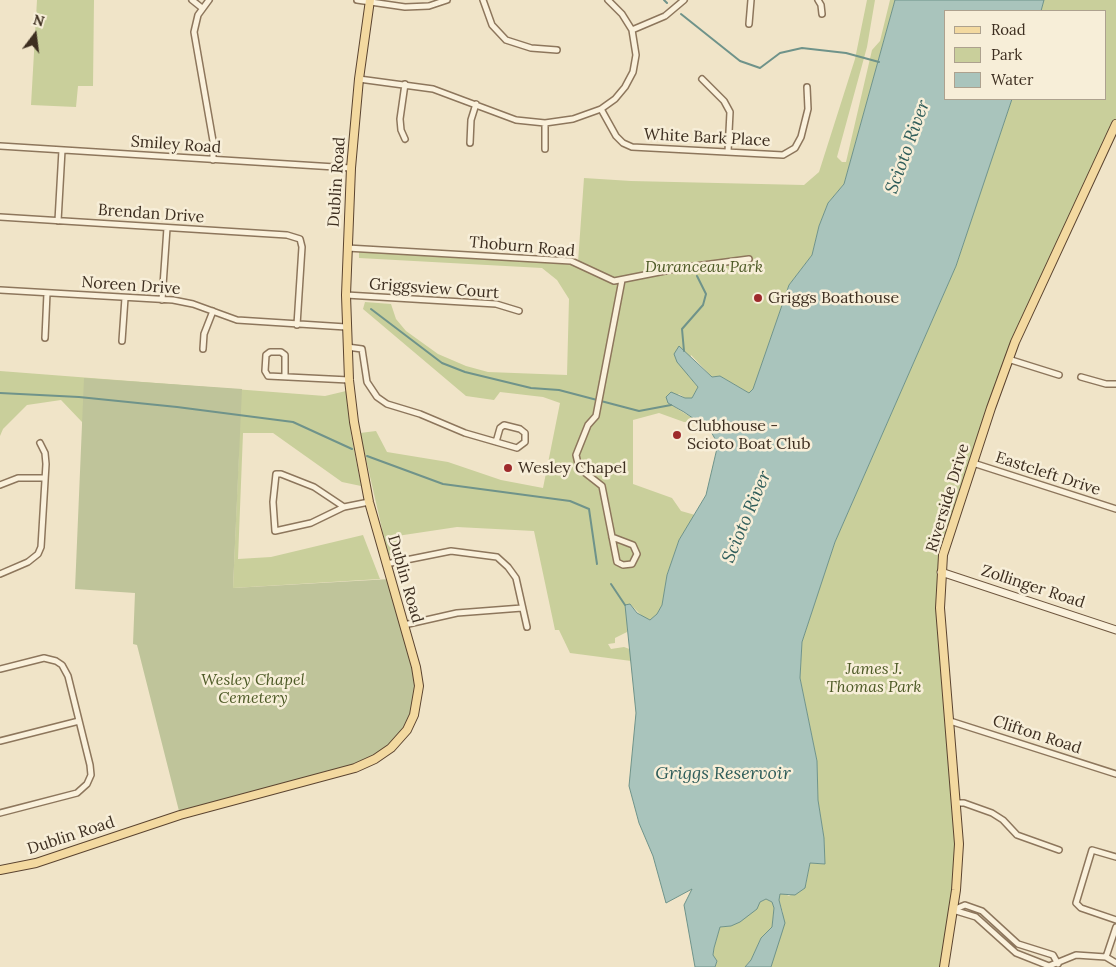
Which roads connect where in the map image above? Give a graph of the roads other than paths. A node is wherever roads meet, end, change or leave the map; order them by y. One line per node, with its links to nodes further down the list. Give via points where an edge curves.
1 (192, 0): 11 (street)
2 (208, 0): 11 (street)
3 (357, 0): 10 (street)
4 (447, 0): 10 (street, via 429,6 405,8)
5 (483, 0): 15 (street, via 496,31 506,40 531,48)
6 (608, 0): 14 (street)
7 (684, 0): 14 (street, via 665,16)
8 (751, 0): 13 (street)
9 (818, 0): 12 (street, via 822,4)
10 (370, 1): 16 (main road, Dublin Road)
11 (202, 8): 30 (street, via 194,32 213,141)
12 (822, 14)
13 (749, 24)
14 (632, 30): 21 (street, via 636,55 633,72 615,99)
15 (558, 50)
16 (359, 79): 18 (street); 31 (main road, Dublin Road)
17 (702, 79): 29 (street, via 724,101 730,112)
18 (405, 84): 20 (street, via 433,89); 24 (street, via 400,119)
19 (807, 87): 29 (street, White Bark Place, via 808,109 795,148 783,155)
20 (476, 104): 22 (street, via 516,120); 25 (street, via 471,120)
21 (601, 109): 22 (street, via 573,119); 29 (street, White Bark Place, via 623,143)
22 (545, 123): 27 (street)
23 (1116, 124): 51 (main road, Riverside Drive)
24 (405, 139)
25 (470, 143)
26 (0, 146): 28 (street, Smiley Road)
27 (545, 149)
28 (62, 150): 30 (street, Smiley Road); 33 (street)
29 (728, 152)
30 (213, 160): 31 (street, Smiley Road)
31 (351, 168): 35 (main road, Dublin Road)
32 (0, 217): 33 (street, Brendan Drive)
33 (58, 220): 34 (street, Brendan Drive)
34 (167, 228): 42 (street); 45 (street, Brendan Drive, via 287,235 300,239)
35 (347, 248): 37 (street, Thoburn Road, via 572,261 609,279); 40 (main road, Dublin Road)
36 (750, 259): 37 (street, Thoburn Road)
37 (622, 280): 65 (street, via 596,416 581,440 576,462 583,473 602,486)
38 (0, 290): 39 (street, Noreen Drive)
39 (48, 293): 41 (street, Noreen Drive); 47 (street)
40 (346, 295): 44 (street, Griggsview Court, via 496,304); 46 (main road, Dublin Road)
41 (125, 298): 42 (street, Noreen Drive); 48 (street)
42 (162, 300): 43 (street, Noreen Drive, via 193,304)
43 (213, 311): 45 (street, Noreen Drive, via 237,320); 50 (street, via 204,334)
44 (519, 311)
45 (297, 325): 46 (street, Noreen Drive)
46 (346, 327): 49 (main road, Dublin Road)
47 (45, 338)
48 (122, 342)
49 (347, 347): 55 (main road, Dublin Road); 57 (street, via 362,349 367,382 382,401)
50 (203, 349)
51 (1008, 359): 52 (street); 59 (main road, Riverside Drive)
52 (1059, 375)
53 (285, 376): 53 (street, via 285,355 281,352 266,355 266,375); 55 (street)
54 (1081, 378): 56 (street)
55 (349, 380): 62 (main road, Dublin Road)
56 (1116, 384)
57 (496, 442): 57 (street, via 517,448 525,442 525,434 520,429 504,425)
58 (40, 443): 60 (street, via 45,453)
59 (973, 463): 64 (street, Eastcleft Drive); 67 (main road, Riverside Drive)
60 (45, 478): 61 (street, via 18,478); 68 (street, via 42,540 38,554)
61 (0, 485)
62 (369, 502): 63 (street); 66 (main road, Dublin Road)
63 (344, 507): 63 (street, via 311,523 274,530 275,476 278,473 314,487)
64 (1116, 509)
65 (612, 537): 65 (street, via 617,562 632,564 636,554 633,545)
66 (386, 564): 69 (street, via 452,552 497,557 516,578); 70 (main road, Dublin Road)
67 (941, 572): 72 (main road, Zollinger Road); 75 (main road, Riverside Drive, via 940,608)
68 (0, 574)
69 (522, 608): 70 (street, via 457,613); 71 (street)
70 (404, 625): 82 (main road, Dublin Road, via 416,666 418,701 406,730 380,756 355,768 180,815 36,863)
71 (527, 627)
72 (1116, 630)
73 (0, 669): 74 (street, via 44,658 56,661 68,676)
74 (79, 721): 76 (street); 79 (street, via 90,765 88,784 77,793)
75 (950, 721): 77 (street, Clifton Road); 78 (main road, Riverside Drive)
76 (0, 741)
77 (1116, 774)
78 (956, 803): 80 (street, via 992,812 1017,835); 83 (main road, Riverside Drive, via 958,860)
79 (0, 813)
80 (1059, 850)
81 (1116, 858): 84 (street, via 1092,850 1076,903 1081,908)
82 (0, 870)
83 (953, 910): 88 (street, via 983,922 1006,945 1026,958); 88 (street, via 965,906 982,911 1018,944 1052,955); 89 (main road, Riverside Drive)
84 (1116, 920)
85 (1116, 927): 86 (street)
86 (1106, 957): 87 (street); 88 (street, via 1076,954 1066,957)
87 (1116, 962)
88 (1058, 966)
89 (944, 967)

